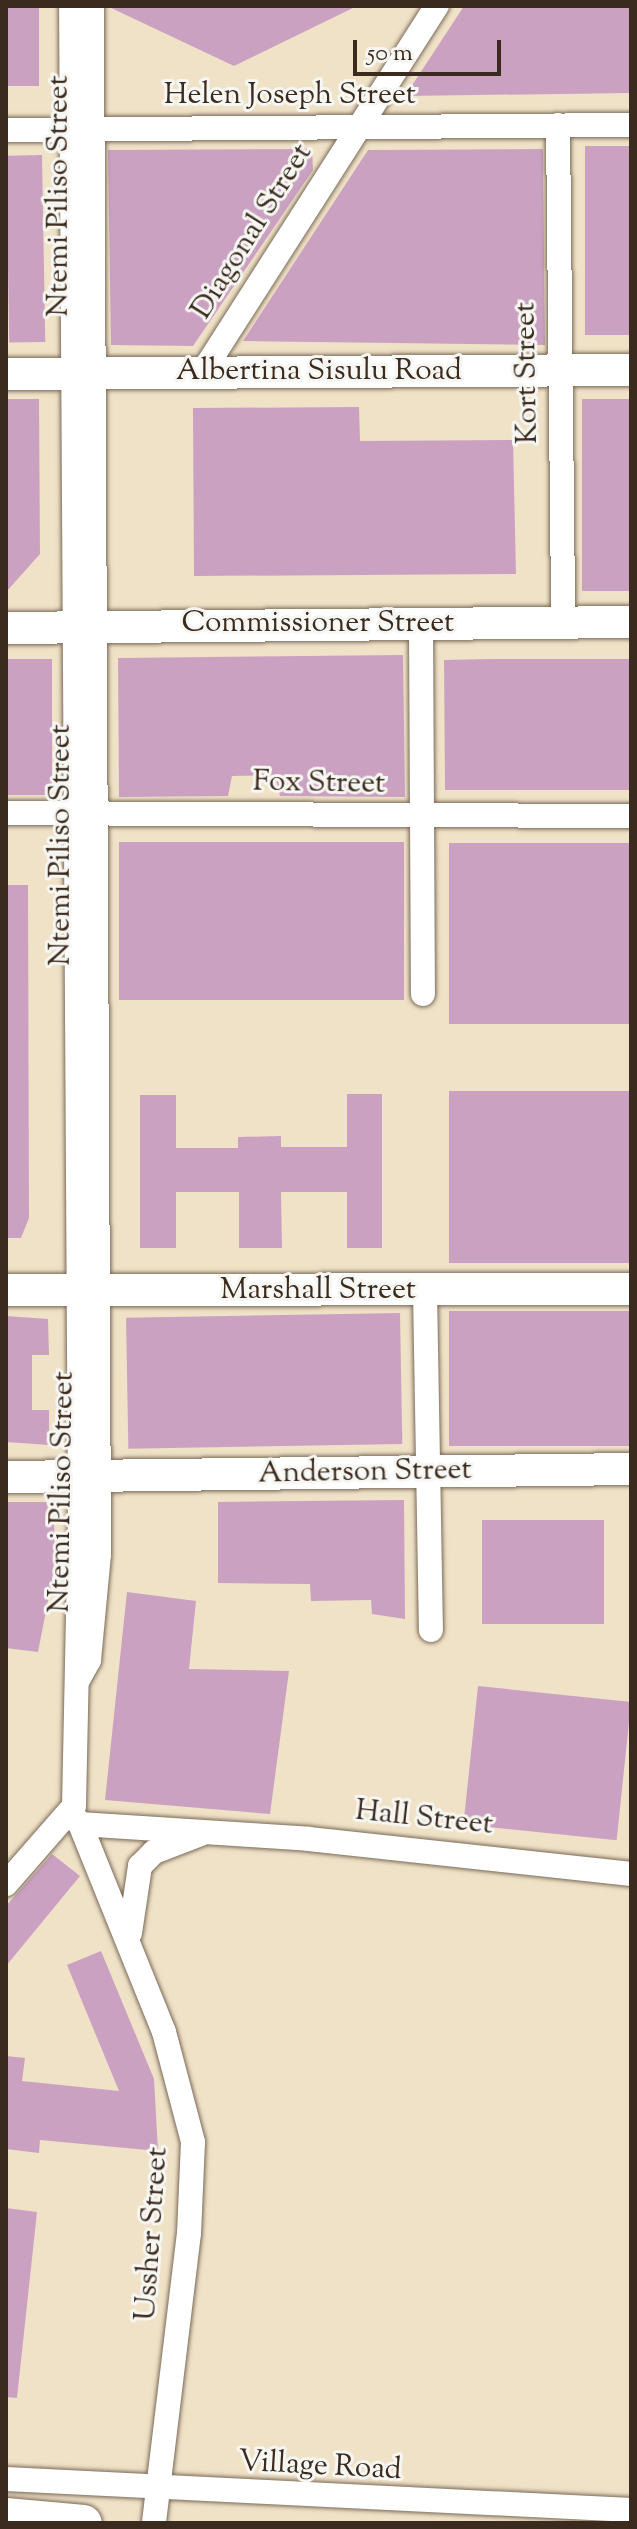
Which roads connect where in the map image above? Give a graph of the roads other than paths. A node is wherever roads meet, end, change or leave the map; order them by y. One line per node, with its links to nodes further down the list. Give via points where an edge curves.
1 (71, 6): 6 (street, Ntemi Piliso Street)
2 (92, 6): 6 (street, Ntemi Piliso Street)
3 (437, 6): 7 (street, Diagonal Street)
4 (558, 125): 5 (street, Helen Joseph Street); 7 (street, Helen Joseph Street); 10 (street, Kort Street)
5 (631, 125)
6 (83, 128): 7 (street, Helen Joseph Street); 8 (street, Helen Joseph Street); 13 (street, Ntemi Piliso Street)
7 (357, 128): 11 (street, Diagonal Street)
8 (6, 130)
9 (631, 370): 10 (main road, Albertina Sisulu Road)
10 (560, 371): 11 (main road, Albertina Sisulu Road); 14 (street, Kort Street)
11 (202, 373): 13 (main road, Albertina Sisulu Road)
12 (6, 374): 13 (main road, Albertina Sisulu Road)
13 (82, 374): 17 (street, Ntemi Piliso Street)
14 (563, 622): 15 (main road, Commissioner Street); 16 (main road, Commissioner Street)
15 (631, 622)
16 (421, 623): 17 (main road, Commissioner Street); 22 (street)
17 (84, 626): 18 (main road, Commissioner Street); 20 (street, Ntemi Piliso Street)
18 (6, 628)
19 (6, 813): 20 (street, Fox Street)
20 (83, 813): 22 (street, Fox Street); 27 (street, Ntemi Piliso Street)
21 (631, 816): 22 (street, Fox Street)
22 (421, 817): 23 (street)
23 (423, 994)
24 (631, 1289): 26 (main road, Marshall Street)
25 (6, 1290): 27 (main road, Marshall Street)
26 (425, 1290): 27 (main road, Marshall Street); 29 (street)
27 (87, 1291): 31 (street, Ntemi Piliso Street)
28 (631, 1469): 29 (main road, Anderson Street)
29 (427, 1472): 31 (main road, Anderson Street); 32 (street)
30 (6, 1477): 31 (main road, Anderson Street)
31 (89, 1478): 33 (street, Ntemi Piliso Street, via 89,1660 78,1680)
32 (431, 1630)
33 (77, 1820): 34 (street, Hall Street); 36 (street); 37 (street, Ussher Street)
34 (211, 1831): 35 (street, Hall Street); 37 (street, Hall Street, via 154,1852 140,1866)
35 (631, 1874)
36 (6, 1884)
37 (130, 1942): 39 (street, Ussher Street, via 187,2098 193,2142)
38 (6, 2479): 39 (street, Village Road)
39 (159, 2491): 40 (street, Village Road); 43 (street, Ussher Street)
40 (631, 2510)
41 (6, 2516): 42 (highway)
42 (84, 2523)
43 (154, 2523)

